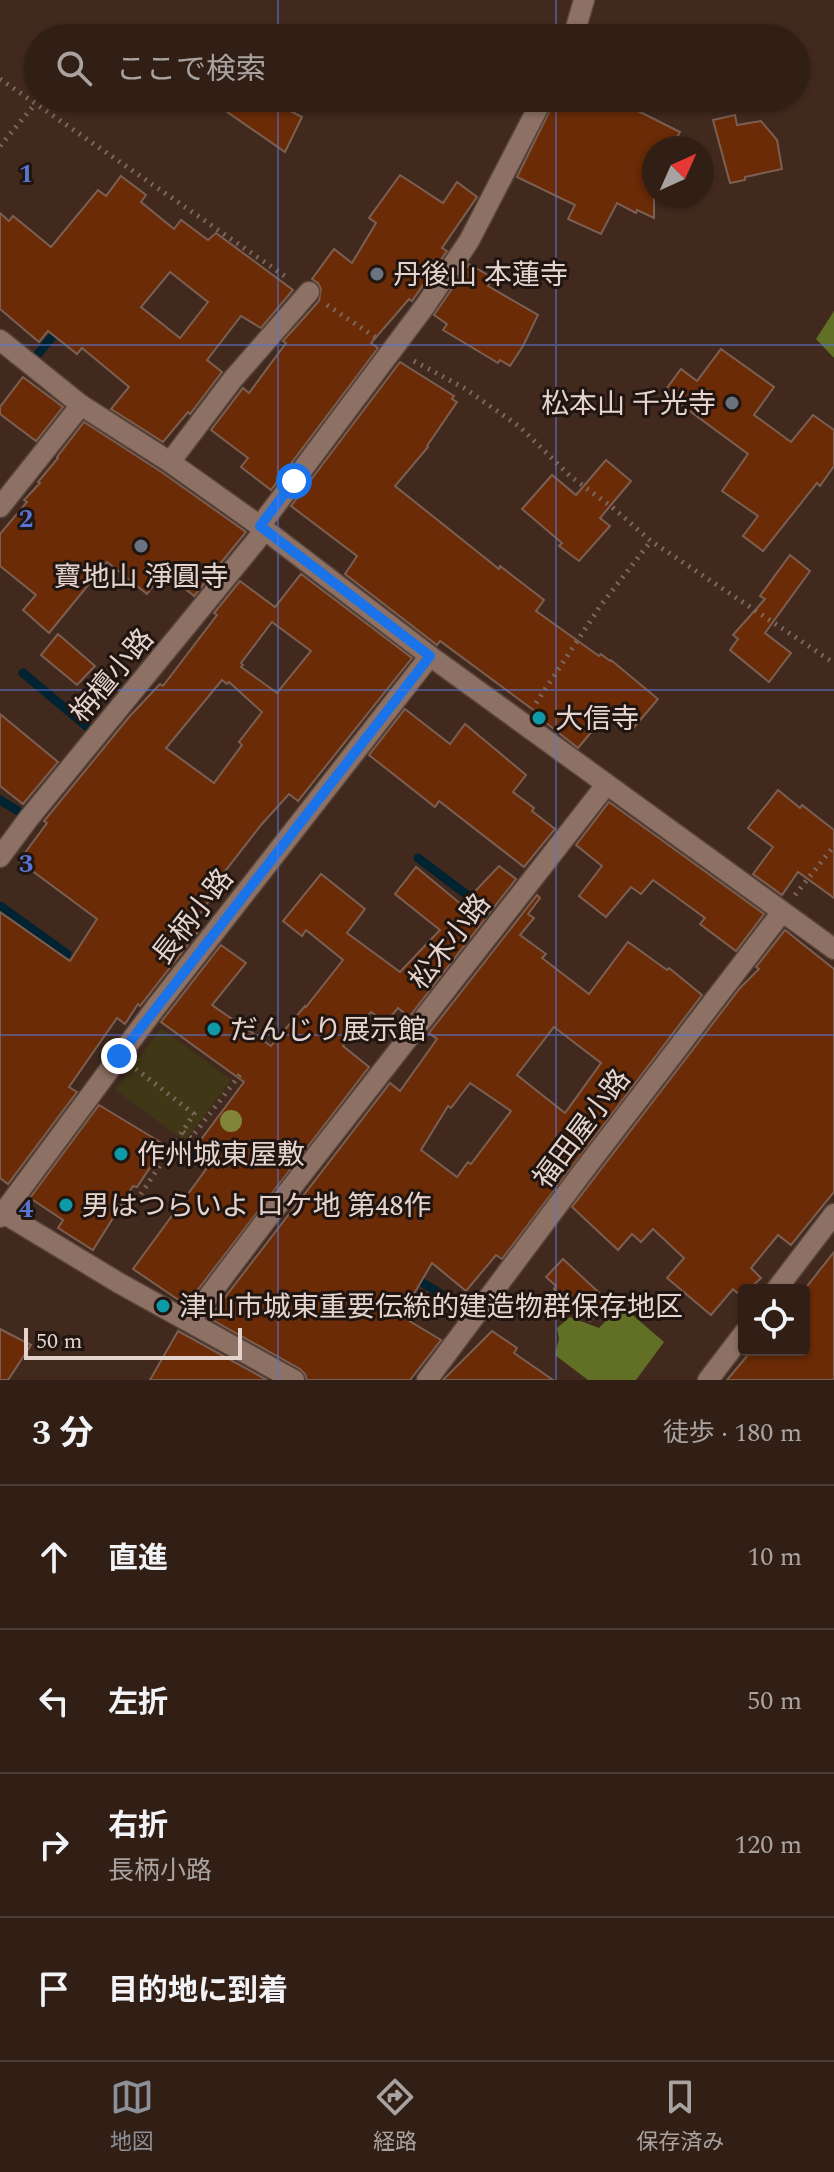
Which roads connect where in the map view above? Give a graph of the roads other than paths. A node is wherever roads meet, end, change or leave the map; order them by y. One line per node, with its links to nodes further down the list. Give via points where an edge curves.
1 (584, 0): 2 (street)
2 (577, 24)
3 (536, 112): 9 (street, 栴檀小路, via 469,241)
4 (309, 292): 7 (street)
5 (0, 340): 6 (street)
6 (81, 405): 7 (street); 8 (street)
7 (170, 462): 9 (street)
8 (0, 507)
9 (263, 528): 10 (street); 12 (street, 栴檀小路)
10 (430, 656): 11 (street); 15 (street, 長柄小路)
11 (606, 785): 13 (street); 18 (street, 松木小路)
12 (0, 857)
13 (782, 912): 14 (street); 21 (street, 福田屋小路)
14 (834, 949)
15 (1, 1214): 18 (street)
16 (834, 1214): 17 (street)
17 (781, 1284)
18 (190, 1321): 20 (street)
19 (738, 1341): 22 (street)
20 (294, 1380)
21 (427, 1380)
22 (708, 1380)

